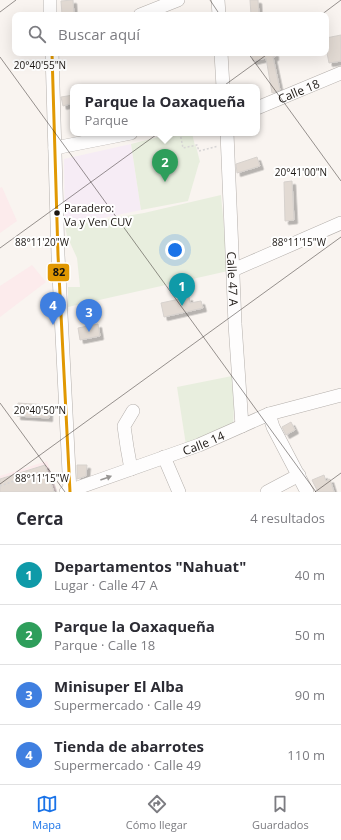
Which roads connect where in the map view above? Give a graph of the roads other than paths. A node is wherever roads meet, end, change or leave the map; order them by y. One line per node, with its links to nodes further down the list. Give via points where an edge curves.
1 (50, 0): 4 (street)
2 (178, 0): 5 (street)
3 (218, 0): 6 (street)
4 (50, 12)
5 (148, 12)
6 (219, 12)
7 (52, 56): 14 (street)
8 (221, 56): 10 (street)
9 (341, 73): 11 (street, Calle 18)
10 (223, 84)
11 (260, 107)
12 (116, 136): 14 (street)
13 (227, 139): 16 (street, Calle 47 A)
14 (55, 148): 24 (street)
15 (341, 223): 16 (street)
16 (233, 270): 20 (street, Calle 47 A)
17 (341, 395): 19 (street, Calle 14)
18 (133, 411): 22 (street, via 124,426)
19 (268, 414): 20 (street, Calle 14); 23 (street)
20 (242, 426): 21 (street, Calle 14)
21 (164, 457): 22 (street, Calle 14); 25 (street)
22 (131, 469): 24 (street, Calle 14, one-way to 22)
23 (299, 475): 26 (street); 27 (street)
24 (68, 492)
25 (179, 492)
26 (268, 492)
27 (307, 492)

